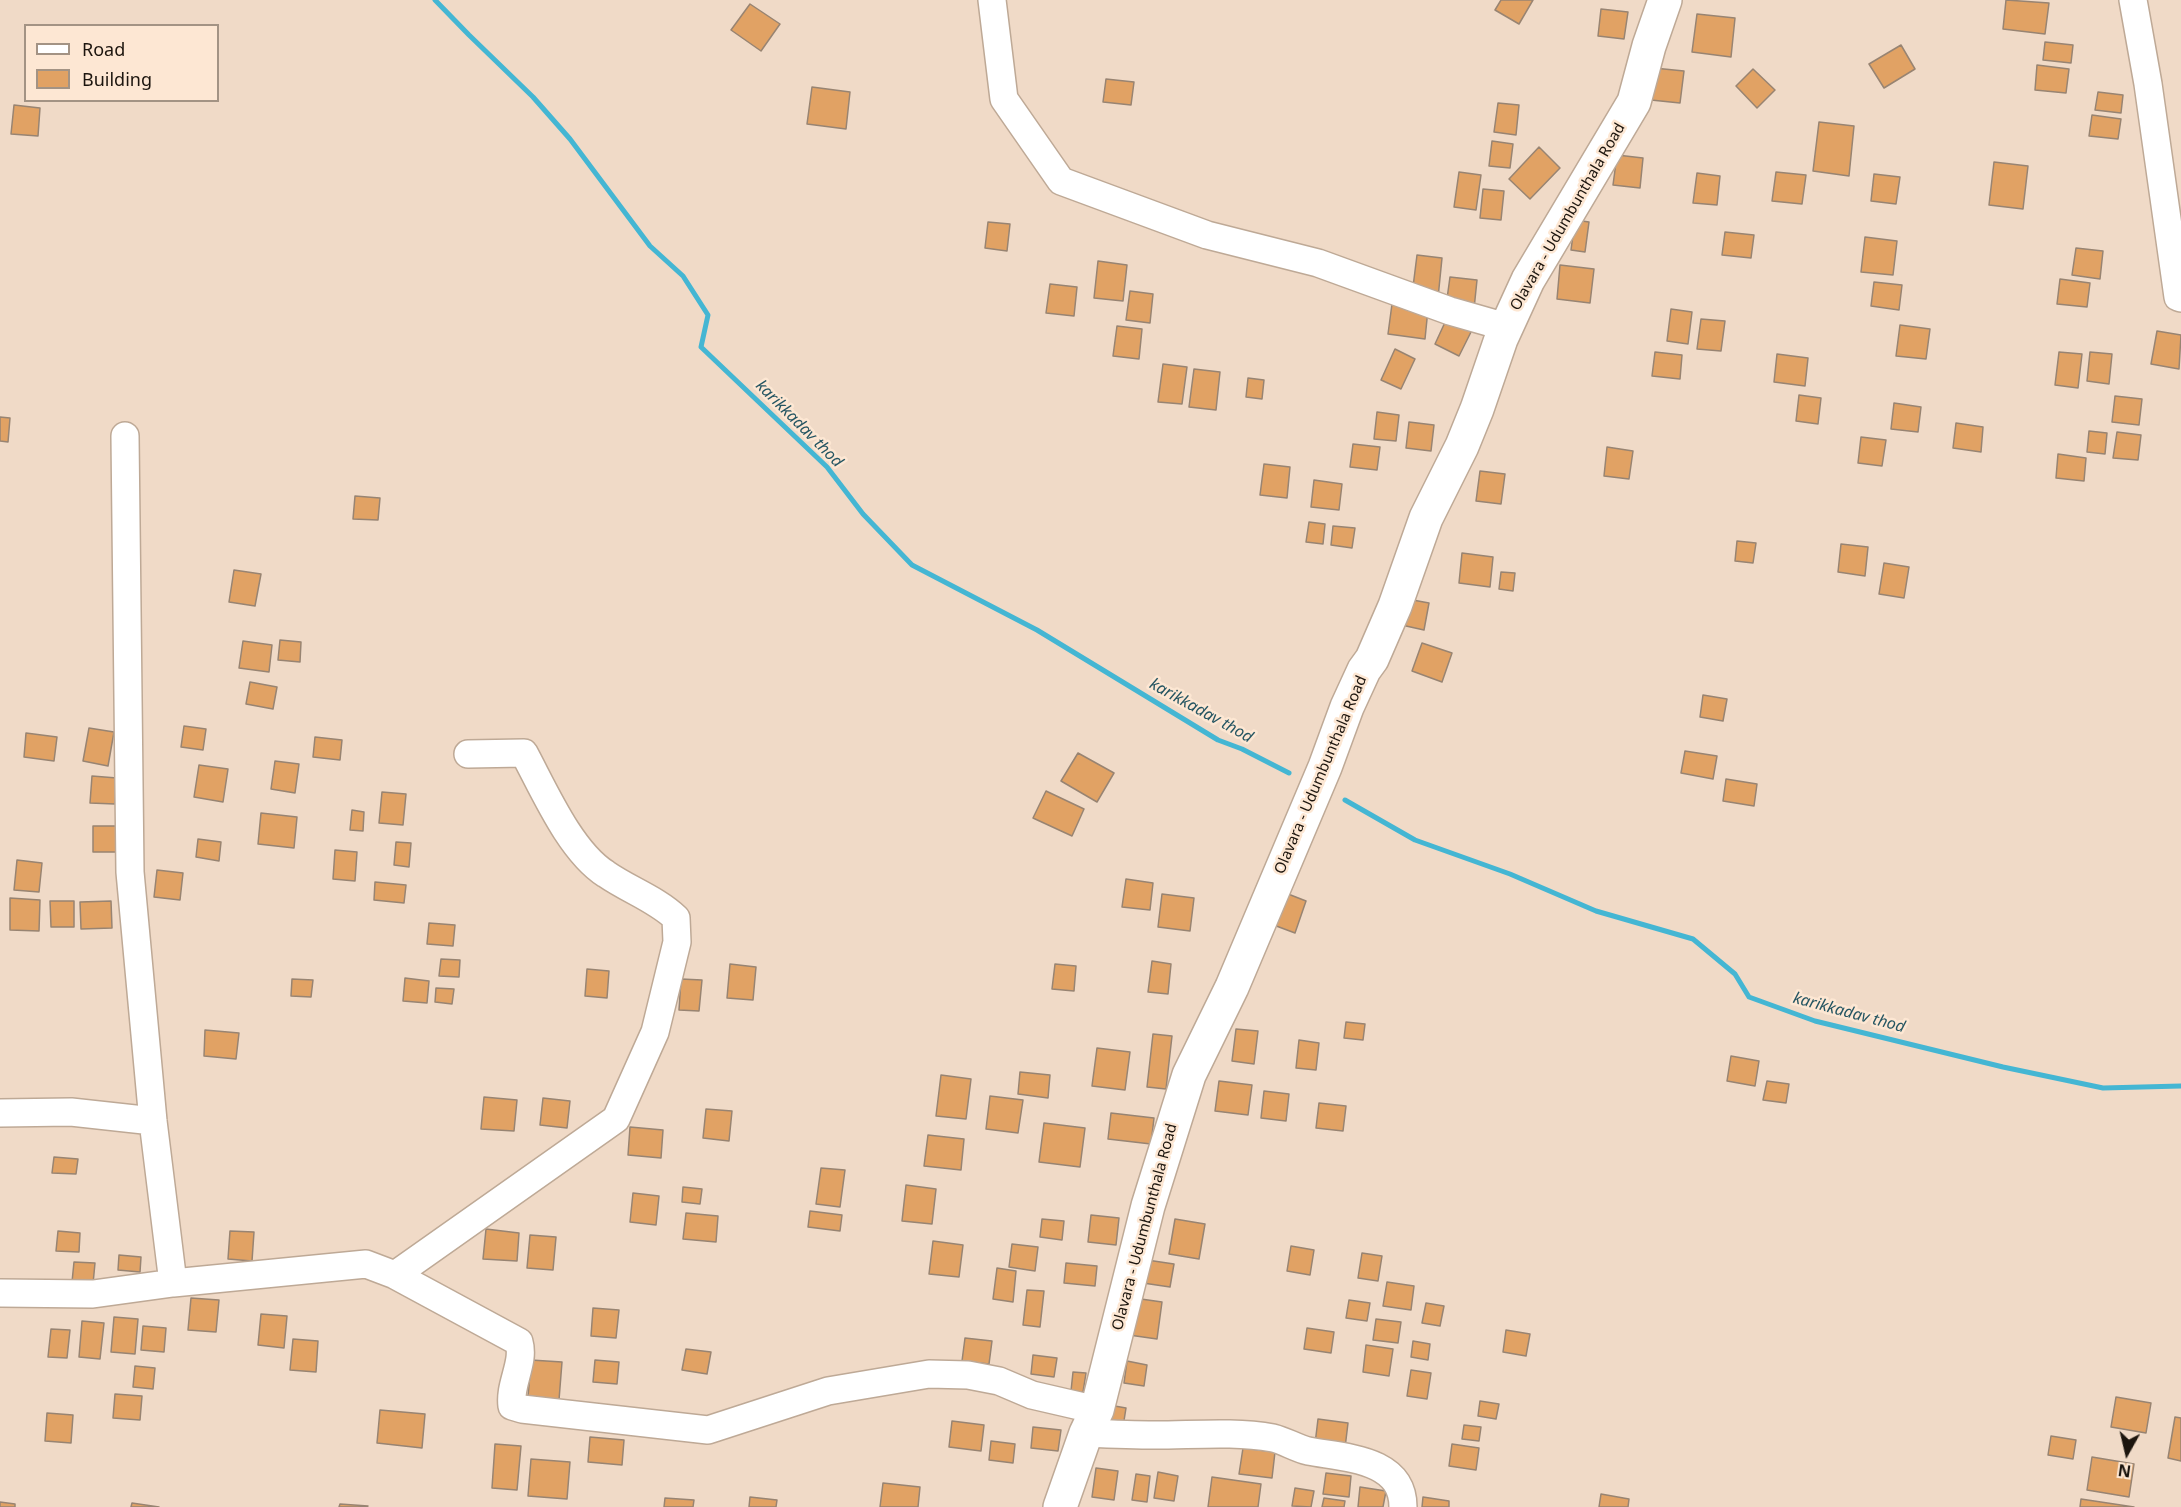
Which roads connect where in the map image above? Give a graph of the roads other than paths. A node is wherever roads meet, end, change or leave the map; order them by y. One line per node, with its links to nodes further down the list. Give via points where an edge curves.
1 (992, 0): 5 (street, via 1004,99 1061,182 1207,235 1318,263)
2 (1665, 0): 5 (main road, Olavara - Udumbunthala Road, via 1634,102 1528,280)
3 (2133, 0): 4 (street)
4 (2181, 298)
5 (1506, 327): 13 (main road, Olavara - Udumbunthala Road, via 1474,418 1426,518 1395,606 1347,707 1232,987 1189,1075 1148,1206)
6 (125, 436): 9 (street, via 130,872)
7 (468, 754): 10 (street, via 524,753 576,846 604,873 676,918 677,942 655,1032 616,1119)
8 (0, 1113): 9 (street, via 71,1112)
9 (153, 1121): 11 (street)
10 (395, 1275): 11 (street, via 366,1264); 13 (street, via 519,1342 522,1352 511,1394 512,1406 522,1409 708,1430 828,1391 929,1374 999,1381)
11 (173, 1283): 12 (street, via 93,1294)
12 (0, 1293)
13 (1092, 1422): 14 (main road, Olavara - Udumbunthala Road); 15 (street, via 1155,1435 1234,1433 1276,1438 1304,1450 1367,1462 1392,1475 1403,1494)
14 (1060, 1507)
15 (1403, 1507)

